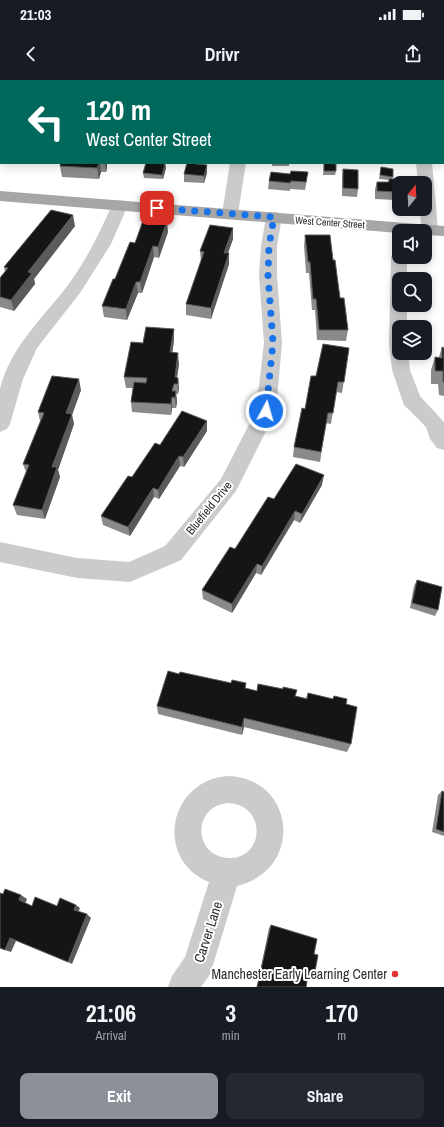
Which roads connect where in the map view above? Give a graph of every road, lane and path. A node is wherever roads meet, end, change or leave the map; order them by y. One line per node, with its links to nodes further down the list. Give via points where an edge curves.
1 (238, 164): 5 (street)
2 (424, 164): 8 (street)
3 (0, 196): 4 (main road, West Center Street)
4 (120, 205): 5 (main road, West Center Street); 11 (street, via 103,244 78,283 30,345 13,379)
5 (230, 214): 6 (main road, West Center Street)
6 (274, 217): 7 (main road, West Center Street); 13 (street, Bluefield Drive, via 268,268 273,343 266,411 229,485 173,553 130,572 77,568)
7 (392, 228)
8 (437, 230)
9 (399, 264): 10 (street, via 398,344 401,370 411,400)
10 (439, 423): 12 (street, via 437,434)
11 (0, 424)
12 (444, 442)
13 (0, 552)
14 (226, 874): 15 (street, Carver Lane, via 198,965)
15 (183, 987)

